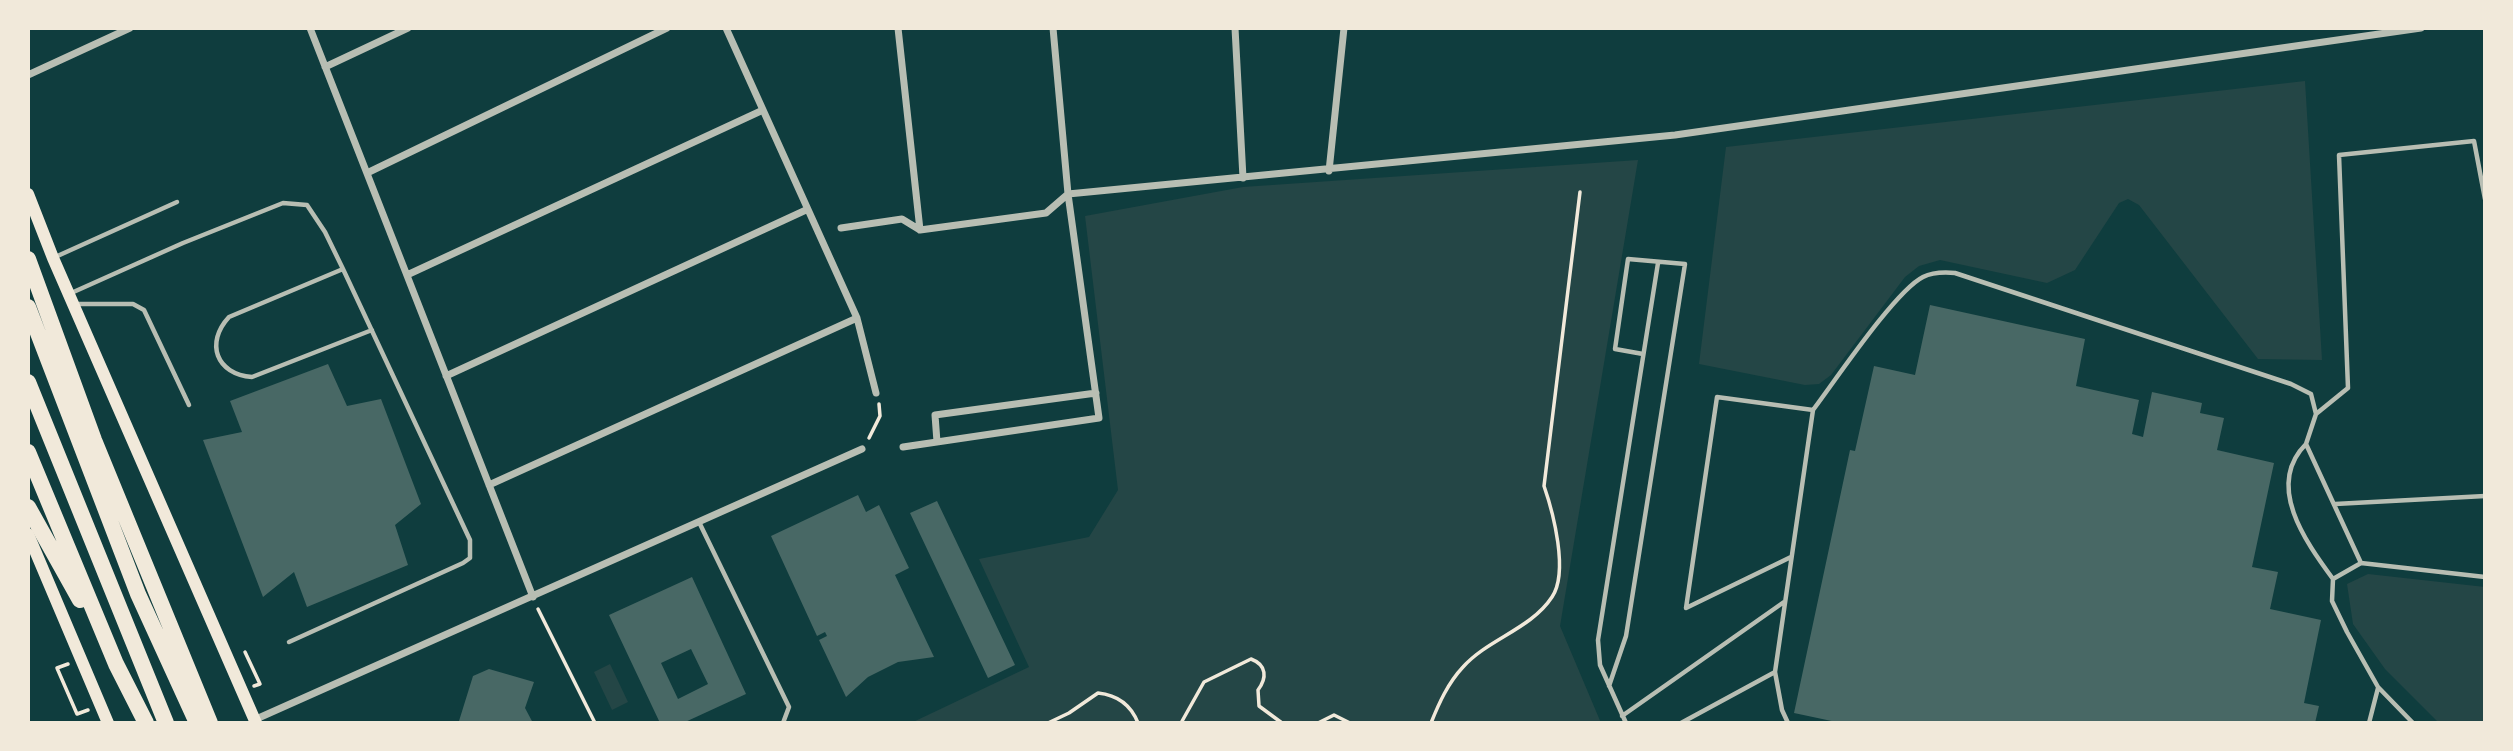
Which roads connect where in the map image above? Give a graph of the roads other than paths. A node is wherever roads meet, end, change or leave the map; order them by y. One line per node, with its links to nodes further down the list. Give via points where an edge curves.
1 (130, 28): 12 (street)
2 (310, 28): 11 (street)
3 (408, 28): 11 (street)
4 (667, 28): 15 (street)
5 (726, 28): 13 (street)
6 (898, 28): 23 (street)
7 (1053, 28): 18 (street)
8 (1234, 28): 16 (street)
9 (1344, 28): 14 (street)
10 (2421, 28): 14 (street, via 1675,135)
11 (325, 67): 15 (street)
12 (28, 75)
13 (763, 110): 21 (street); 28 (street)
14 (1329, 171): 16 (street)
15 (367, 173): 28 (street)
16 (1243, 178): 18 (street)
17 (28, 194): 24 (main road)
18 (1068, 194): 23 (street, via 1046,213); 37 (street)
19 (2485, 199): 40 (lane, via 2474,141 2339,155 2348,388)
20 (177, 202): 24 (lane)
21 (806, 210): 31 (street); 34 (street)
22 (841, 228): 23 (street, via 902,219)
23 (920, 230)
24 (53, 258): 29 (main road)
25 (28, 259): 69 (highway, via 94,440)
26 (1658, 263): 33 (lane); 33 (lane, via 1628,259 1615,349); 61 (lane, via 1685,264 1626,636)
27 (343, 269): 29 (lane, via 307,205 283,202 183,243); 32 (lane); 32 (lane, via 229,317 218,329 214,343 223,363 237,376 260,375)
28 (407, 275): 34 (street)
29 (71, 299): 38 (lane, via 133,304 144,310); 64 (main road)
30 (28, 307): 68 (highway, via 138,594)
31 (857, 318): 36 (street); 46 (street)
32 (372, 330): 58 (lane, via 470,540 470,558)
33 (1643, 354): 61 (lane, via 1598,640 1600,664)
34 (446, 376): 46 (street)
35 (28, 382): 67 (highway)
36 (876, 393)
37 (1096, 393): 41 (street, via 1099,418); 41 (street, via 935,415)
38 (189, 405)
39 (1813, 410): 40 (lane, via 1903,292 1923,277 1941,272 2291,384 2311,394); 52 (lane); 52 (lane, via 1717,397 1686,608)
40 (2316, 414): 42 (lane)
41 (937, 442): 43 (street)
42 (2305, 444): 48 (lane); 55 (lane, via 2292,457 2288,491 2294,520)
43 (903, 447)
44 (862, 449): 50 (street)
45 (28, 452): 59 (highway)
46 (489, 485): 56 (street)
47 (2485, 496): 48 (lane)
48 (2335, 504): 53 (lane)
49 (28, 507): 59 (highway)
50 (699, 522): 56 (street); 70 (lane, via 789,707)
51 (28, 534): 65 (main road)
52 (1792, 556): 57 (lane)
53 (2361, 563): 54 (lane); 55 (lane)
54 (2485, 578)
55 (2333, 579): 62 (lane, via 2332,601)
56 (533, 597): 64 (street)
57 (1785, 602): 60 (lane); 63 (lane)
58 (289, 642)
59 (116, 664): 66 (highway)
60 (1775, 671): 72 (lane); 73 (lane)
61 (1609, 686): 63 (lane)
62 (2378, 687): 74 (lane); 75 (lane)
63 (1622, 716): 71 (lane)
64 (255, 722)
65 (108, 723)
66 (146, 723)
67 (166, 723)
68 (197, 723)
69 (210, 723)
70 (783, 723)
71 (1626, 723)
72 (1681, 723)
73 (1788, 723)
74 (2369, 723)
75 (2413, 723)

